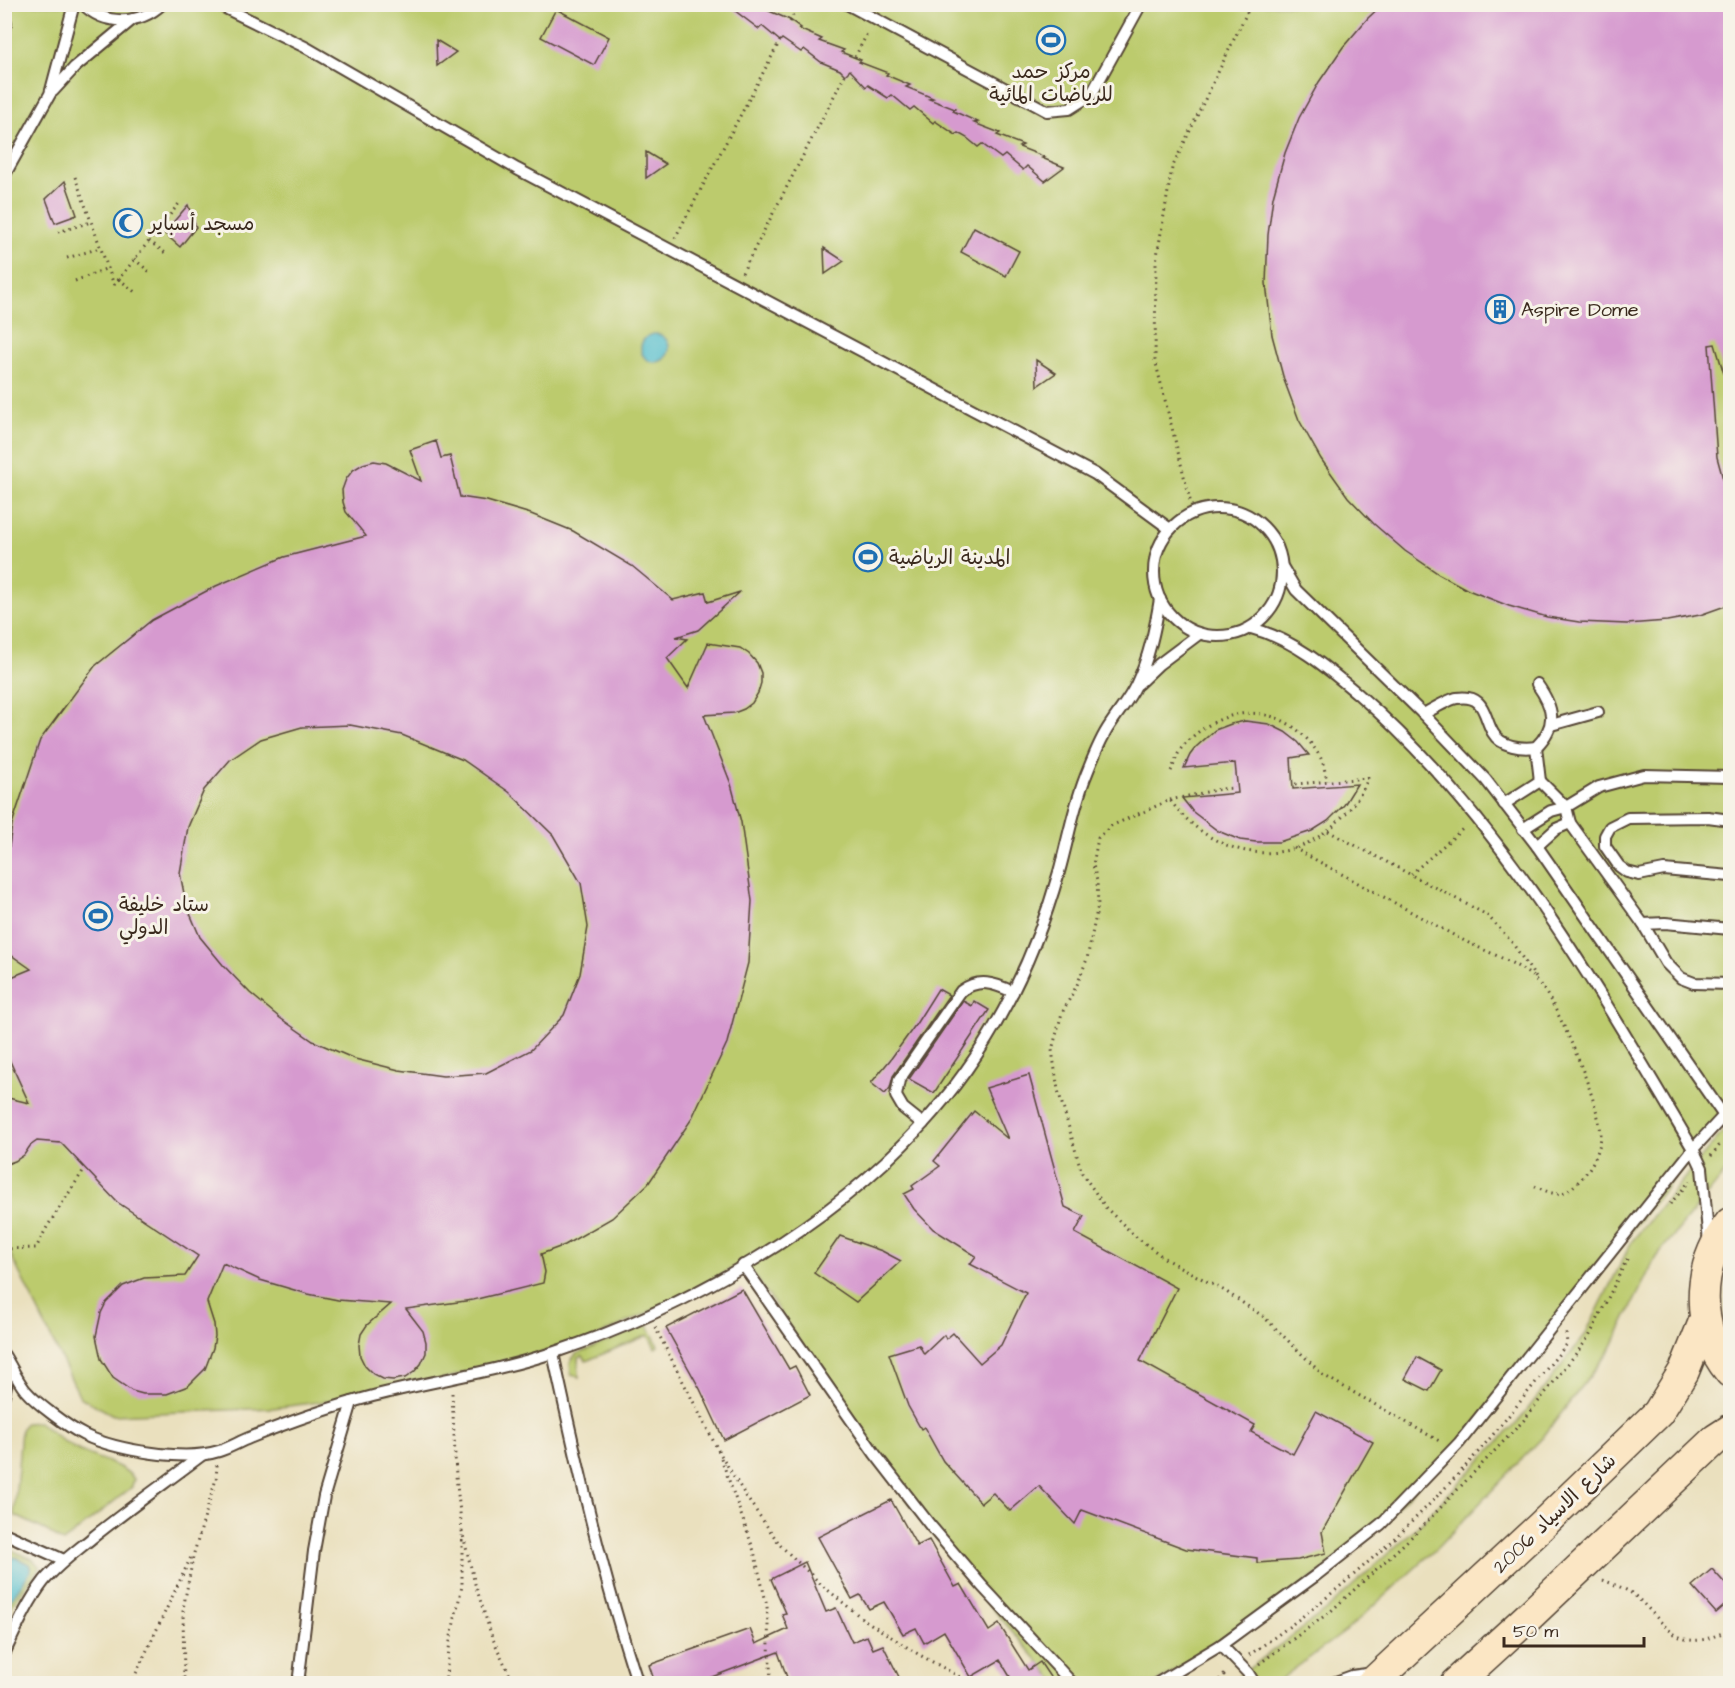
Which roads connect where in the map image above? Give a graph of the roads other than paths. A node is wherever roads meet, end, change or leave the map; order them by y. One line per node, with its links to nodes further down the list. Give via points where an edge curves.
1 (74, 4): 10 (lane)
2 (83, 4): 8 (lane, via 101,17)
3 (162, 4): 8 (lane)
4 (217, 4): 12 (lane, via 307,48 518,169 1095,474)
5 (846, 4): 6 (lane, via 1047,111 1069,109 1091,95)
6 (1141, 4)
7 (4, 17): 9 (lane)
8 (133, 20): 10 (lane, via 75,67)
9 (4, 29)
10 (50, 94): 11 (lane)
11 (4, 176)
12 (1170, 529): 13 (lane, via 1193,512 1217,507 1242,511 1262,524 1277,544); 14 (lane, via 1154,562 1154,581)
13 (1283, 568): 15 (lane, via 1280,592 1269,612); 20 (lane, via 1296,590)
14 (1160, 599): 16 (lane, via 1182,626); 18 (lane, via 1155,630)
15 (1251, 628): 16 (lane, via 1234,635); 39 (lane, via 1290,642 1330,670 1389,721 1460,799 1523,877 1580,961)
16 (1199, 634): 18 (lane)
17 (1537, 684): 21 (lane, via 1548,699)
18 (1136, 686): 35 (lane, via 1104,734 1086,776 1037,940)
19 (1598, 712): 21 (lane)
20 (1423, 714): 22 (lane, via 1456,698 1469,699 1485,709 1493,735 1514,747); 25 (lane)
21 (1551, 725): 22 (lane)
22 (1536, 747): 24 (lane)
23 (1731, 777): 26 (lane, via 1644,775 1599,787)
24 (1540, 781): 25 (lane); 26 (lane)
25 (1504, 804): 29 (lane)
26 (1566, 807): 28 (lane); 29 (lane)
27 (1731, 820): 31 (lane, via 1628,818 1610,827 1605,836 1605,846 1627,872 1639,875 1664,870)
28 (1570, 823): 30 (lane, via 1556,829); 32 (lane)
29 (1523, 829): 30 (lane)
30 (1538, 846): 36 (lane)
31 (1731, 876)
32 (1642, 924): 33 (lane); 34 (lane, via 1666,963 1681,978 1694,983)
33 (1731, 929)
34 (1731, 984)
35 (1013, 992): 37 (lane, via 966,1072); 37 (lane, via 983,982 970,984 961,991 899,1080 896,1096 903,1108)
36 (1727, 1113): 38 (lane); 39 (lane)
37 (923, 1124): 42 (lane, via 833,1206)
38 (1730, 1132)
39 (1693, 1149): 41 (lane, via 1702,1168); 54 (lane, via 1453,1449 1381,1524)
40 (1731, 1223): 41 (main road)
41 (1711, 1257): 43 (main road, via 1704,1287)
42 (743, 1265): 44 (lane, via 648,1315); 59 (lane, via 875,1454 930,1525)
43 (1705, 1319): 47 (main road, via 1716,1350); 56 (main road, شارع الاسياد 2006, via 1684,1371 1658,1413)
44 (553, 1353): 49 (lane); 58 (lane, via 590,1522)
45 (4, 1355): 46 (lane)
46 (10, 1366): 48 (lane); 51 (lane, via 26,1390 83,1434 158,1455)
47 (1731, 1372)
48 (4, 1395)
49 (352, 1402): 51 (lane); 57 (lane, via 324,1496)
50 (1731, 1430): 63 (main road, via 1716,1439)
51 (203, 1455): 53 (lane)
52 (4, 1533): 53 (lane)
53 (64, 1560): 55 (lane, via 24,1612)
54 (1221, 1645): 60 (lane); 61 (lane)
55 (4, 1654)
56 (1377, 1678): 62 (lane, via 1352,1676)
57 (298, 1683)
58 (638, 1683)
59 (1072, 1683)
60 (1156, 1683)
61 (1255, 1683)
62 (1330, 1683)
63 (1455, 1683)

